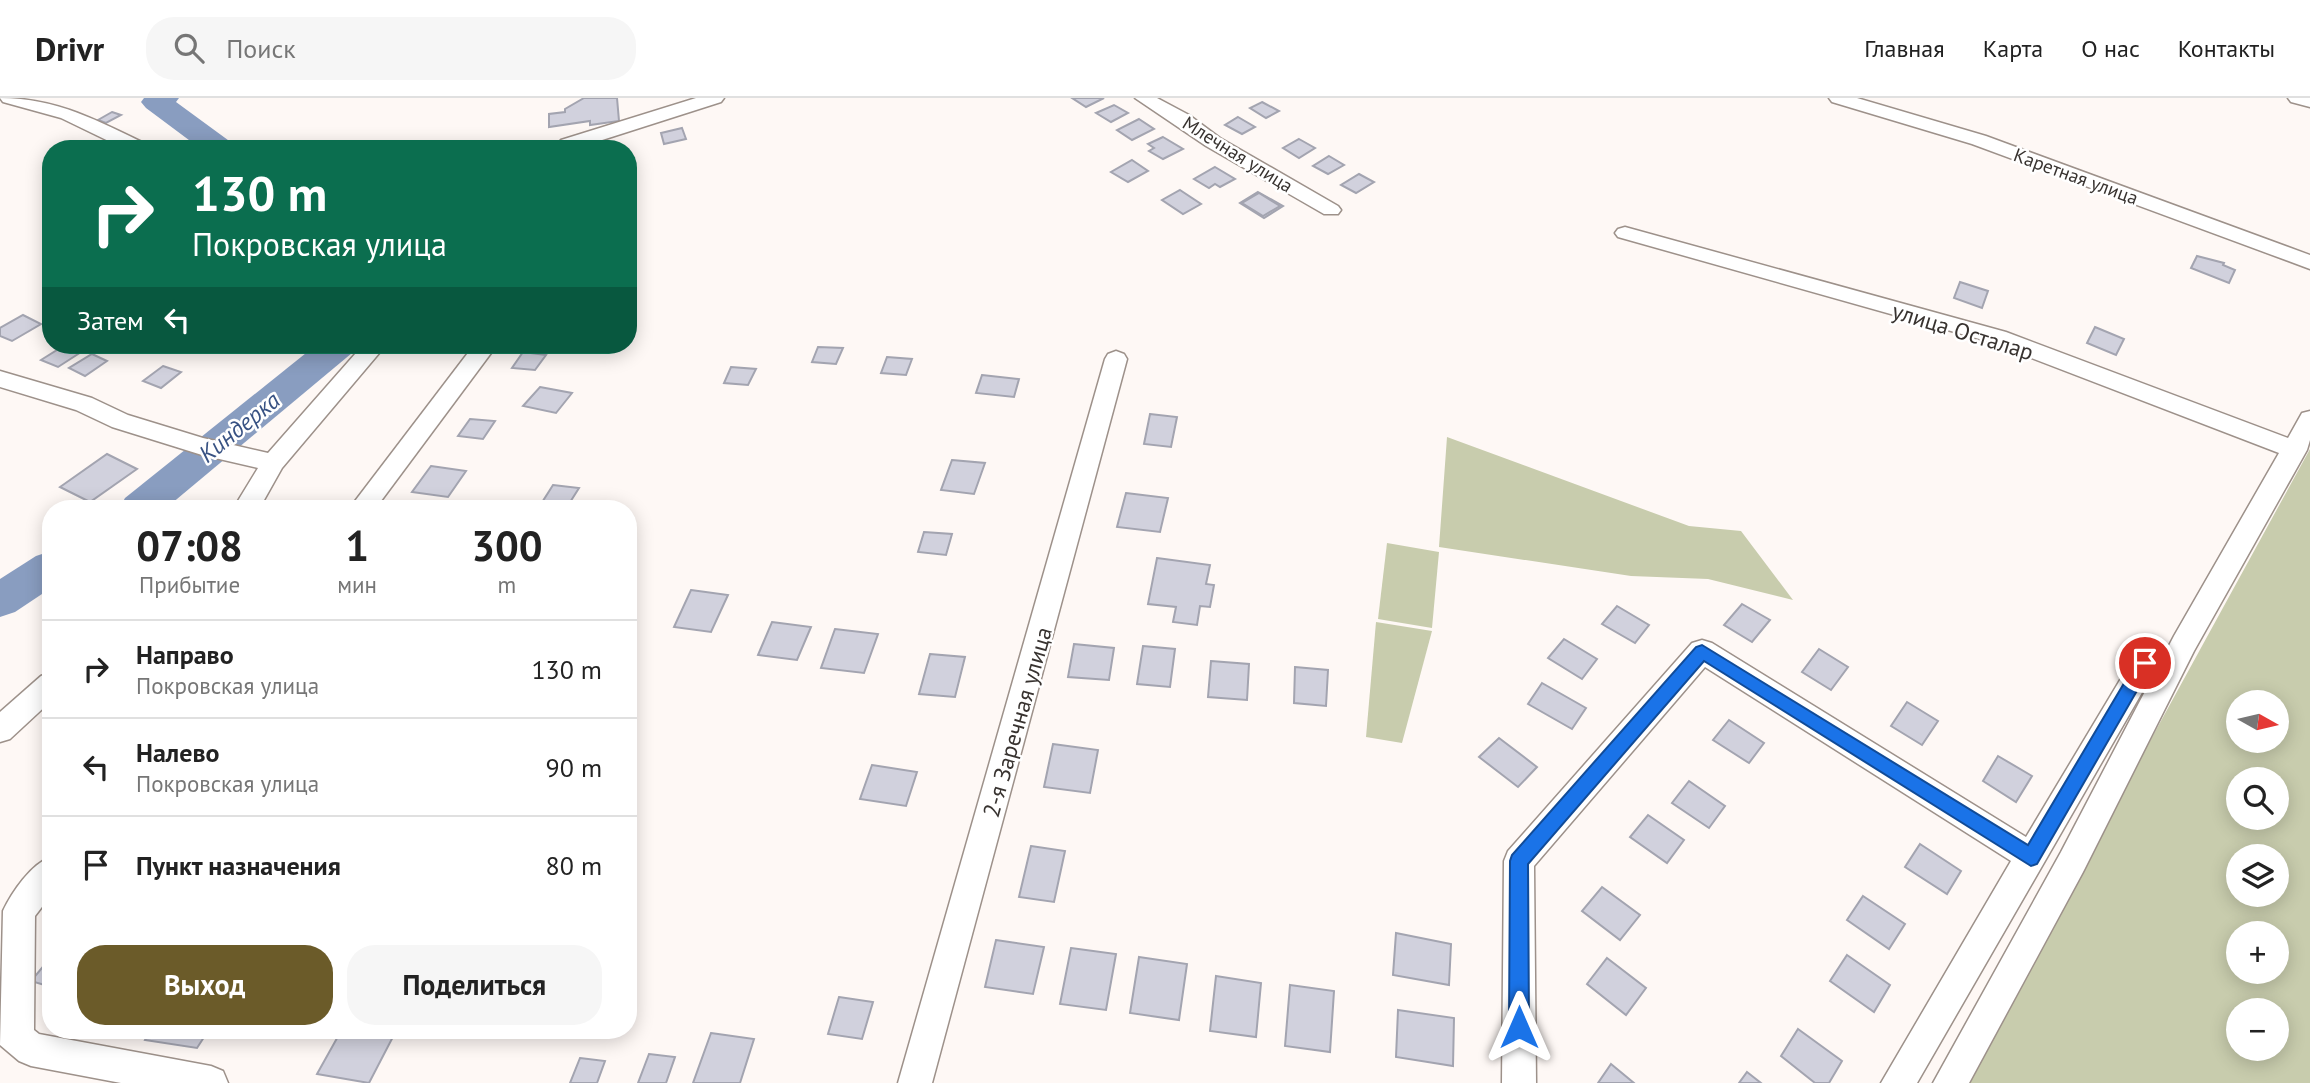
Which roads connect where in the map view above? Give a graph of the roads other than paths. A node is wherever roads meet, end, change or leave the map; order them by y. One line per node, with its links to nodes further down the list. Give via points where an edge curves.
1 (9, 98): 7 (street, via 68,114)
2 (715, 98): 8 (street)
3 (1144, 98): 9 (street, Млечная улица)
4 (1839, 98): 11 (street, Каретная улица, via 1979,140)
5 (2297, 98): 6 (street)
6 (2310, 102)
7 (122, 140)
8 (581, 140)
9 (1331, 210)
10 (1625, 233): 17 (street, улица Осталар, via 1998,337)
11 (2310, 262)
12 (367, 354): 18 (street)
13 (479, 354): 20 (street)
14 (1116, 359): 28 (street, 2-я Заречная улица)
15 (0, 379): 18 (street, via 84,404 120,421)
16 (2310, 419): 17 (street)
17 (2295, 450): 31 (street, via 2184,644 2072,862)
18 (273, 463): 19 (street)
19 (253, 500)
20 (368, 500)
21 (2145, 663): 24 (street)
22 (42, 692): 23 (street)
23 (0, 730)
24 (2031, 858): 29 (street, via 1702,651 1519,861); 30 (street)
25 (42, 882): 26 (street, via 19,911)
26 (8, 1031): 27 (street, via 32,1049)
27 (211, 1083)
28 (915, 1083)
29 (1519, 1083)
30 (1898, 1083)
31 (1950, 1083)

